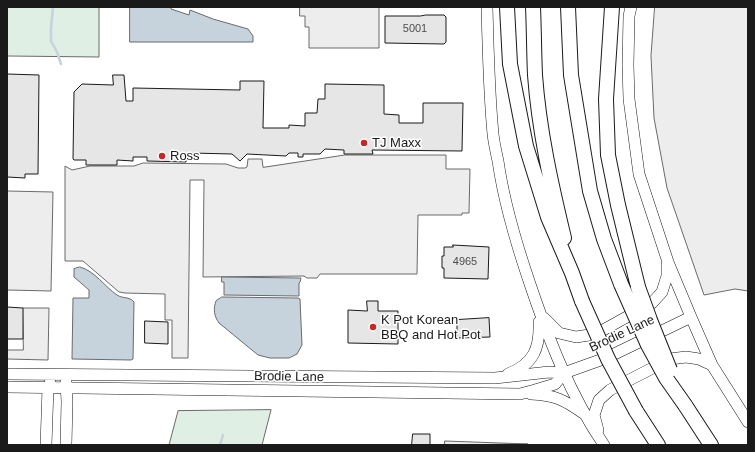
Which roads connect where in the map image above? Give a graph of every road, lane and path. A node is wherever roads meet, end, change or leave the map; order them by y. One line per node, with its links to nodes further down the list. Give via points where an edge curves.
1 (487, 7): 9 (main road, via 493,135 506,203)
2 (507, 7): 8 (highway, via 510,64 526,146 548,217)
3 (533, 7): 8 (highway, via 536,75 546,153)
4 (568, 7): 23 (highway, bridge, via 571,75 590,191 604,239 648,345)
5 (612, 7): 23 (highway, bridge, via 606,99 608,156 638,287)
6 (631, 7): 7 (main road, via 629,99 638,167)
7 (668, 262): 9 (main road, via 662,292 652,302 596,334 576,337 558,333); 10 (main road)
8 (572, 273): 29 (highway, bridge, via 608,359)
9 (539, 313): 15 (main road); 17 (main road, via 540,337 530,361 517,370)
10 (691, 317): 11 (main road); 15 (main road, Brodie Lane, via 606,358)
11 (712, 365): 25 (main road); 26 (main road, via 686,357 670,359 610,390 599,400 594,415)
12 (7, 374): 13 (main road, Brodie Lane)
13 (53, 374): 14 (main road, Brodie Lane); 19 (main road)
14 (65, 374): 16 (main road, Brodie Lane); 20 (main road)
15 (564, 374): 17 (main road, Brodie Lane, via 549,372); 22 (main road, Brodie Lane, via 555,384); 24 (main road)
16 (311, 376): 17 (main road, Brodie Lane); 21 (main road, via 306,382 264,384)
17 (495, 378)
18 (7, 388): 19 (main road, Brodie Lane)
19 (48, 388): 20 (main road, Brodie Lane); 27 (main road)
20 (66, 388): 21 (main road, Brodie Lane); 28 (main road)
21 (246, 390): 22 (main road, Brodie Lane)
22 (520, 394): 24 (main road, via 558,398)
23 (685, 406): 30 (highway)
24 (584, 414): 26 (main road)
25 (748, 422)
26 (602, 442)
27 (46, 445)
28 (66, 445)
29 (658, 445)
30 (711, 445)

